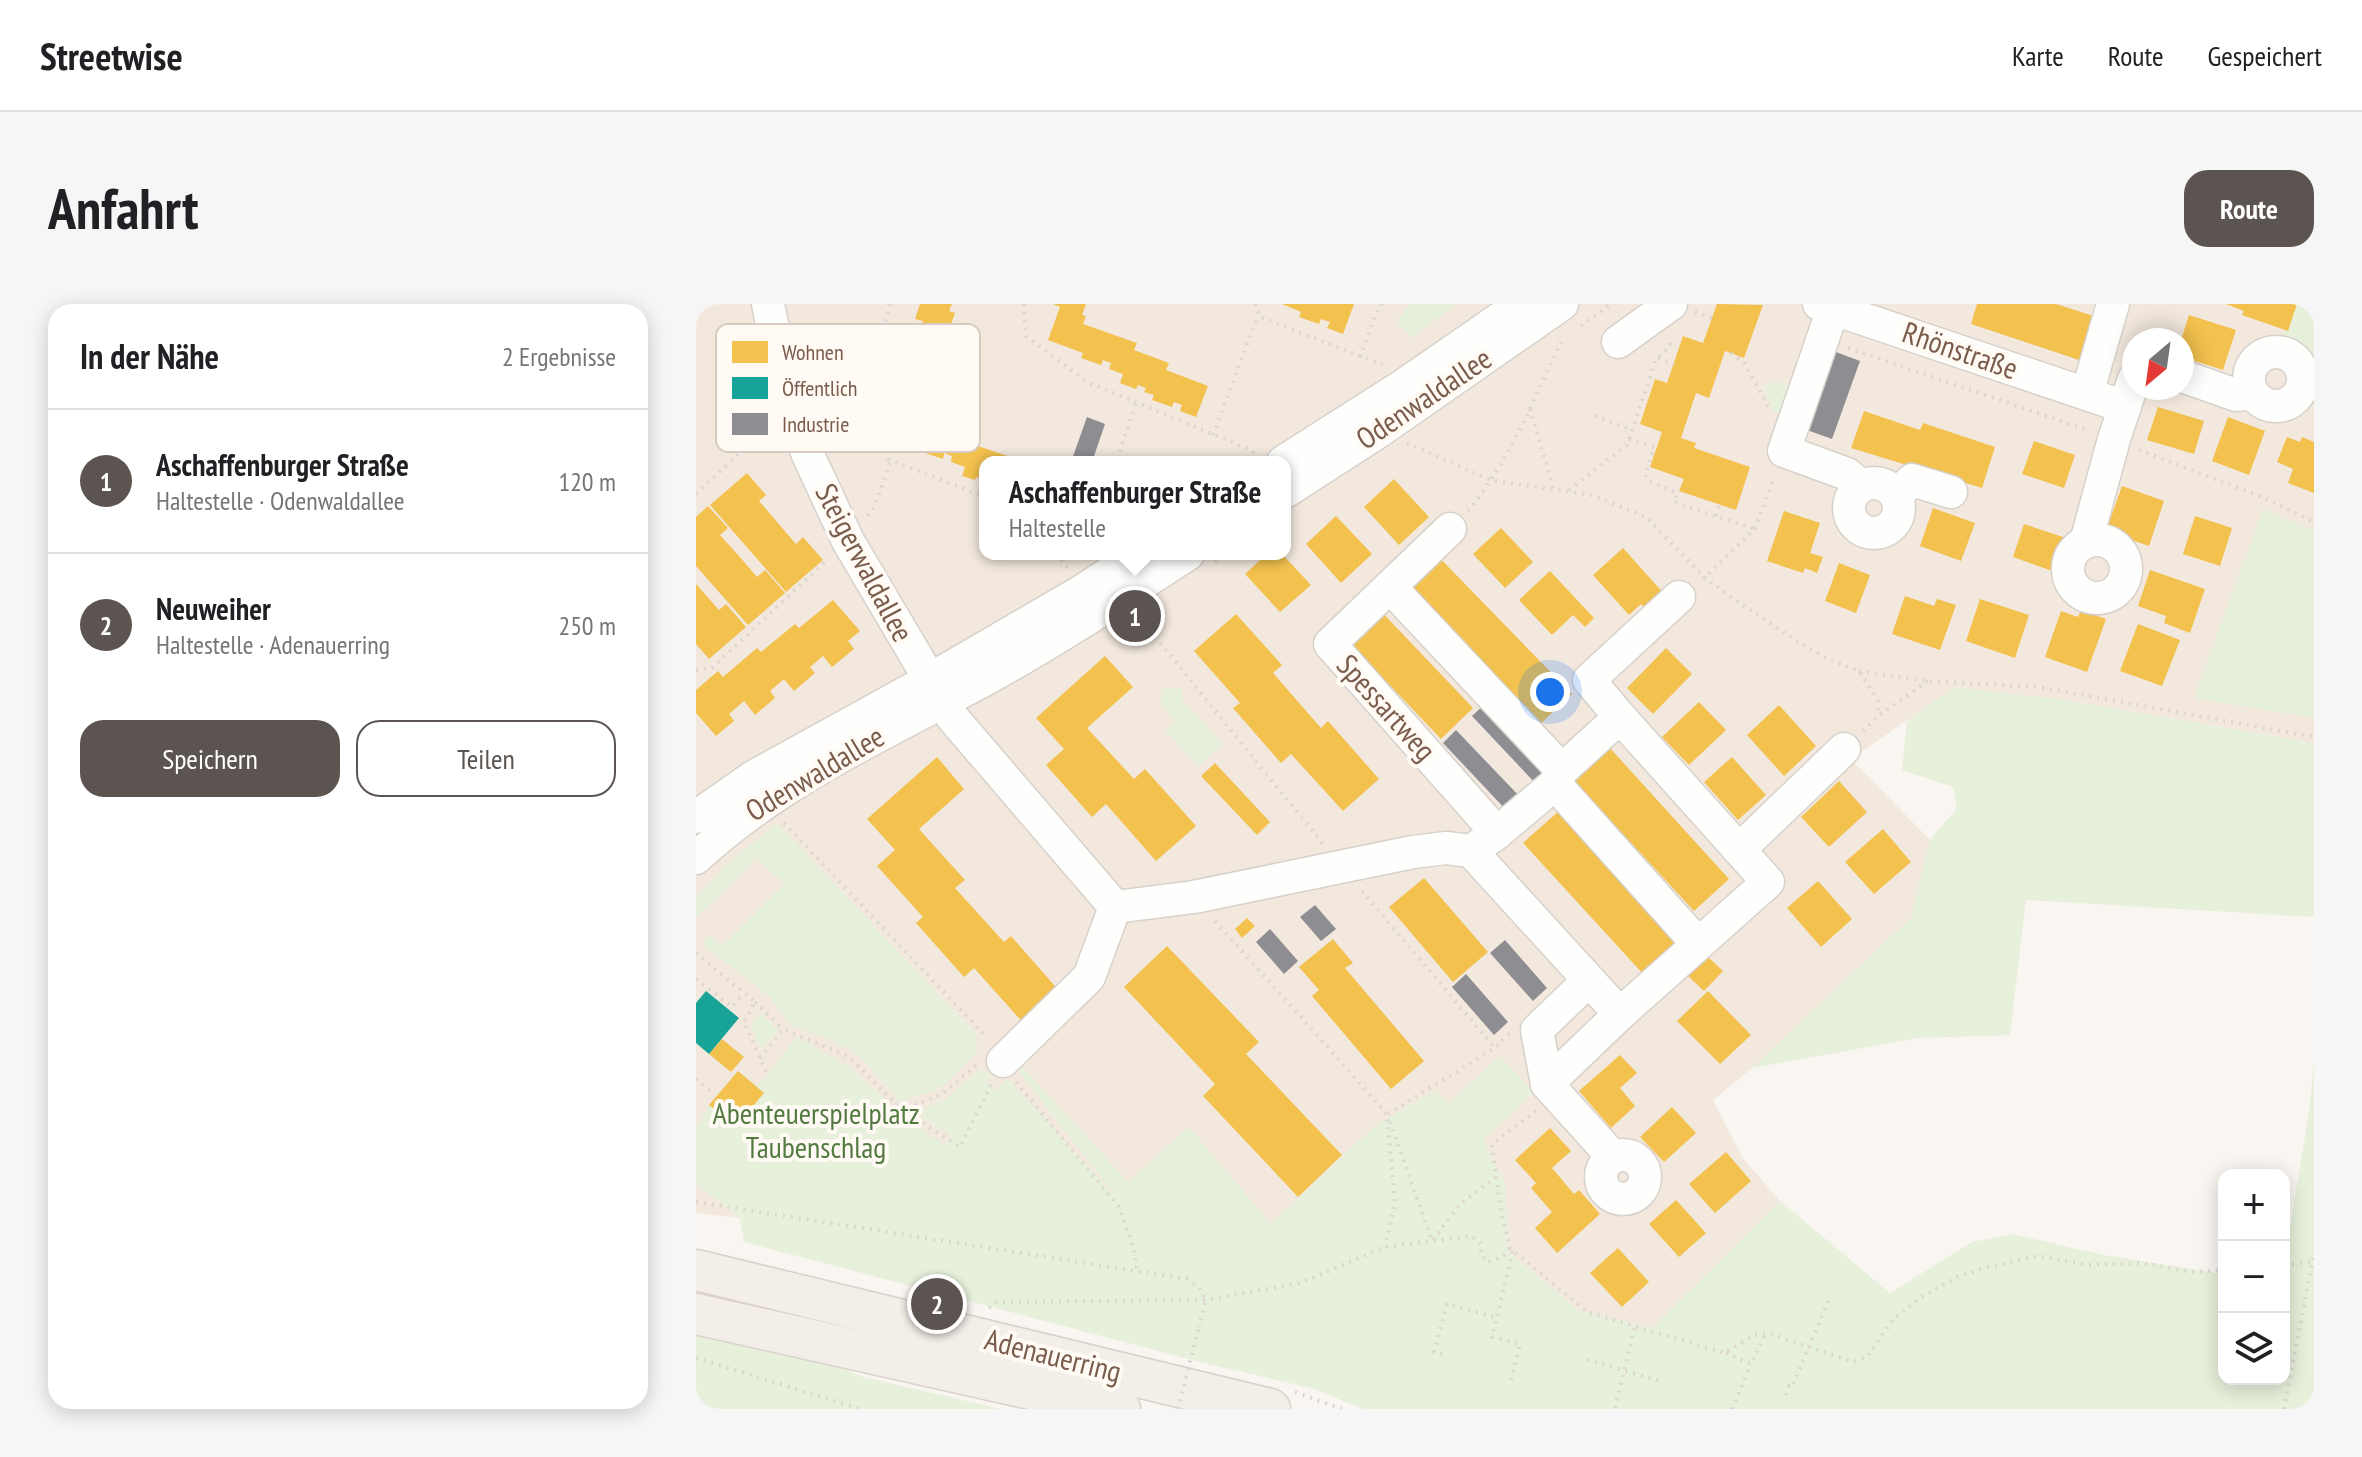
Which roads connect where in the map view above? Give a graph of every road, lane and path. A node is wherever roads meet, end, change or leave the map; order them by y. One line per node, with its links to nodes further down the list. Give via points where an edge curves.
1 (768, 304): 12 (street, Steigerwaldallee)
2 (890, 304): 13 (path)
3 (1024, 304): 28 (path, via 1026,336 1087,382)
4 (1255, 304): 9 (path)
5 (1382, 304): 19 (path)
6 (1521, 304): 42 (street, Odenwaldallee, via 1404,385)
7 (1562, 304): 46 (street, Odenwaldallee)
8 (2113, 304): 16 (street)
9 (1258, 313): 19 (path); 32 (path)
10 (1825, 317): 26 (street, Rhönstraße); 33 (street); 35 (path)
11 (1672, 320): 15 (street); 20 (path, via 1668,349)
12 (772, 324)
13 (884, 324)
14 (1561, 342): 29 (path)
15 (1618, 342)
16 (2100, 347): 18 (street); 26 (street)
17 (1731, 353): 33 (path, via 1745,364)
18 (2122, 354)
19 (1360, 357): 22 (path)
20 (1658, 358): 21 (path); 31 (path)
21 (1674, 364)
22 (1386, 366)
23 (2194, 380): 25 (street, via 2236,395)
24 (2122, 393): 26 (street, Rhönstraße)
25 (2252, 393)
26 (2087, 394)
27 (2128, 400): 35 (street, Rhönstraße)
28 (1136, 403): 32 (path); 40 (path)
29 (1530, 409): 44 (path); 47 (path)
30 (1595, 416): 31 (path)
31 (1632, 430): 34 (path)
32 (1213, 436): 41 (path)
33 (1790, 436): 45 (street); 58 (path)
34 (1629, 439): 49 (path); 55 (path, via 1654,447 1645,475 1649,481 1677,493 1674,502)
35 (2114, 439): 56 (path); 60 (street, Rhönstraße)
36 (1399, 440): 44 (path)
37 (740, 452): 51 (path)
38 (807, 452): 59 (street, Steigerwaldallee)
39 (886, 452): 43 (path)
40 (1118, 456)
41 (1262, 456)
42 (1277, 456)
43 (891, 460): 48 (path); 52 (path)
44 (1490, 480): 47 (path); 57 (path)
45 (1861, 486): 53 (street, via 1885,485); 53 (street, via 1849,507 1854,523 1867,532 1884,531 1896,520)
46 (1291, 488)
47 (1554, 490): 49 (path)
48 (881, 491)
49 (1567, 492): 63 (path, via 1592,495 1646,517)
50 (1951, 492): 53 (street, via 1912,480)
51 (696, 494)
52 (979, 495)
53 (1896, 496)
54 (1719, 505): 55 (path)
55 (1716, 516): 58 (path)
56 (2314, 522)
57 (1450, 529): 64 (street, Spessartweg)
58 (1755, 529): 63 (path)
59 (848, 541): 67 (path, via 712,668); 70 (street, Steigerwaldallee)
60 (2086, 542)
61 (1130, 560): 70 (street, Odenwaldallee)
62 (1178, 560): 70 (street, Odenwaldallee, via 1055,637)
63 (1705, 578): 65 (path); 68 (path, via 1795,640)
64 (1390, 587): 75 (street); 78 (street, Spessartweg, via 1330,644)
65 (1679, 597): 72 (street, via 1589,680)
66 (1134, 611): 81 (path)
67 (696, 670)
68 (1859, 671): 69 (path); 71 (path, via 1878,701)
69 (1928, 681): 71 (path); 73 (path, via 2039,687)
70 (936, 691): 76 (street, Odenwaldallee, via 885,731); 77 (street, Odenwaldallee, via 753,777); 83 (street, Steigerwaldallee, via 952,717)
71 (1878, 716): 74 (path)
72 (1620, 717): 75 (street); 79 (street)
73 (2314, 737)
74 (1844, 749): 79 (street)
75 (1558, 777): 78 (street); 84 (street)
76 (765, 802): 80 (street, Odenwaldallee); 95 (path, via 996,1047)
77 (696, 817)
78 (1484, 842): 81 (street); 87 (street)
79 (1739, 850): 84 (street, via 1768,882)
80 (696, 858)
81 (1340, 866): 82 (street); 93 (path)
82 (1194, 897): 83 (street); 101 (path)
83 (1115, 907): 95 (street, via 1089,977)
84 (1698, 944): 90 (street)
85 (696, 953): 88 (path)
86 (696, 979): 88 (path, via 732,1007)
87 (1588, 981): 90 (street); 98 (street, via 1537,1030)
88 (744, 993): 89 (path)
89 (755, 1002): 92 (path); 94 (path, via 744,1022)
90 (1620, 1014): 98 (street)
91 (1516, 1028): 93 (path)
92 (783, 1029): 94 (path); 100 (path, via 849,1057)
93 (1495, 1048): 101 (path)
94 (760, 1058): 96 (path)
95 (1003, 1061): 100 (path, via 978,1064 942,1094); 100 (path, via 960,1147); 114 (path, via 1119,1207)
96 (767, 1074)
97 (696, 1079): 99 (path)
98 (1551, 1089): 103 (street); 104 (path, via 1524,1121 1492,1144)
99 (713, 1093)
100 (902, 1110): 102 (path)
101 (1387, 1114): 106 (path); 107 (path, via 1395,1203)
102 (888, 1122)
103 (1613, 1157)
104 (1496, 1177): 106 (path, via 1461,1203); 108 (path)
105 (696, 1202): 114 (path)
106 (1432, 1241): 107 (path); 108 (path, via 1471,1236 1488,1262)
107 (1385, 1247): 116 (path, via 1300,1283)
108 (1511, 1249): 119 (path); 120 (path, via 1587,1312)
109 (2314, 1253): 110 (path)
110 (2313, 1262): 111 (path); 139 (path)
111 (2290, 1264)
112 (696, 1270): 131 (main road, Adenauerring)
113 (2218, 1270): 122 (path, via 2192,1272 2143,1263 2087,1265 2038,1256 1957,1277 1922,1297 1894,1318 1867,1357 1853,1362)
114 (1137, 1272): 116 (path, via 1187,1279 1200,1287)
115 (1829, 1299): 122 (path)
116 (1205, 1300): 117 (path, via 997,1302); 136 (path, bridge)
117 (987, 1309)
118 (696, 1314): 131 (main road, Adenauerring)
119 (1497, 1318): 124 (path, via 1447,1304 1434,1352); 129 (path, via 1492,1337 1520,1344)
120 (1635, 1326): 123 (path); 128 (path)
121 (1766, 1333): 122 (path); 123 (path); 127 (path)
122 (1809, 1347): 132 (path)
123 (1725, 1353): 127 (path)
124 (1442, 1354)
125 (696, 1358): 134 (path)
126 (1587, 1360): 128 (path)
127 (1751, 1364): 138 (path)
128 (1625, 1369): 130 (path); 133 (path)
129 (1511, 1380)
130 (1664, 1382)
131 (1068, 1394): 135 (main road, Adenauerring); 137 (main road, Adenauerring)
132 (1786, 1395)
133 (1615, 1408)
134 (861, 1409)
135 (1120, 1409)
136 (1178, 1409)
137 (1270, 1409)
138 (1732, 1409)
139 (2284, 1409)

